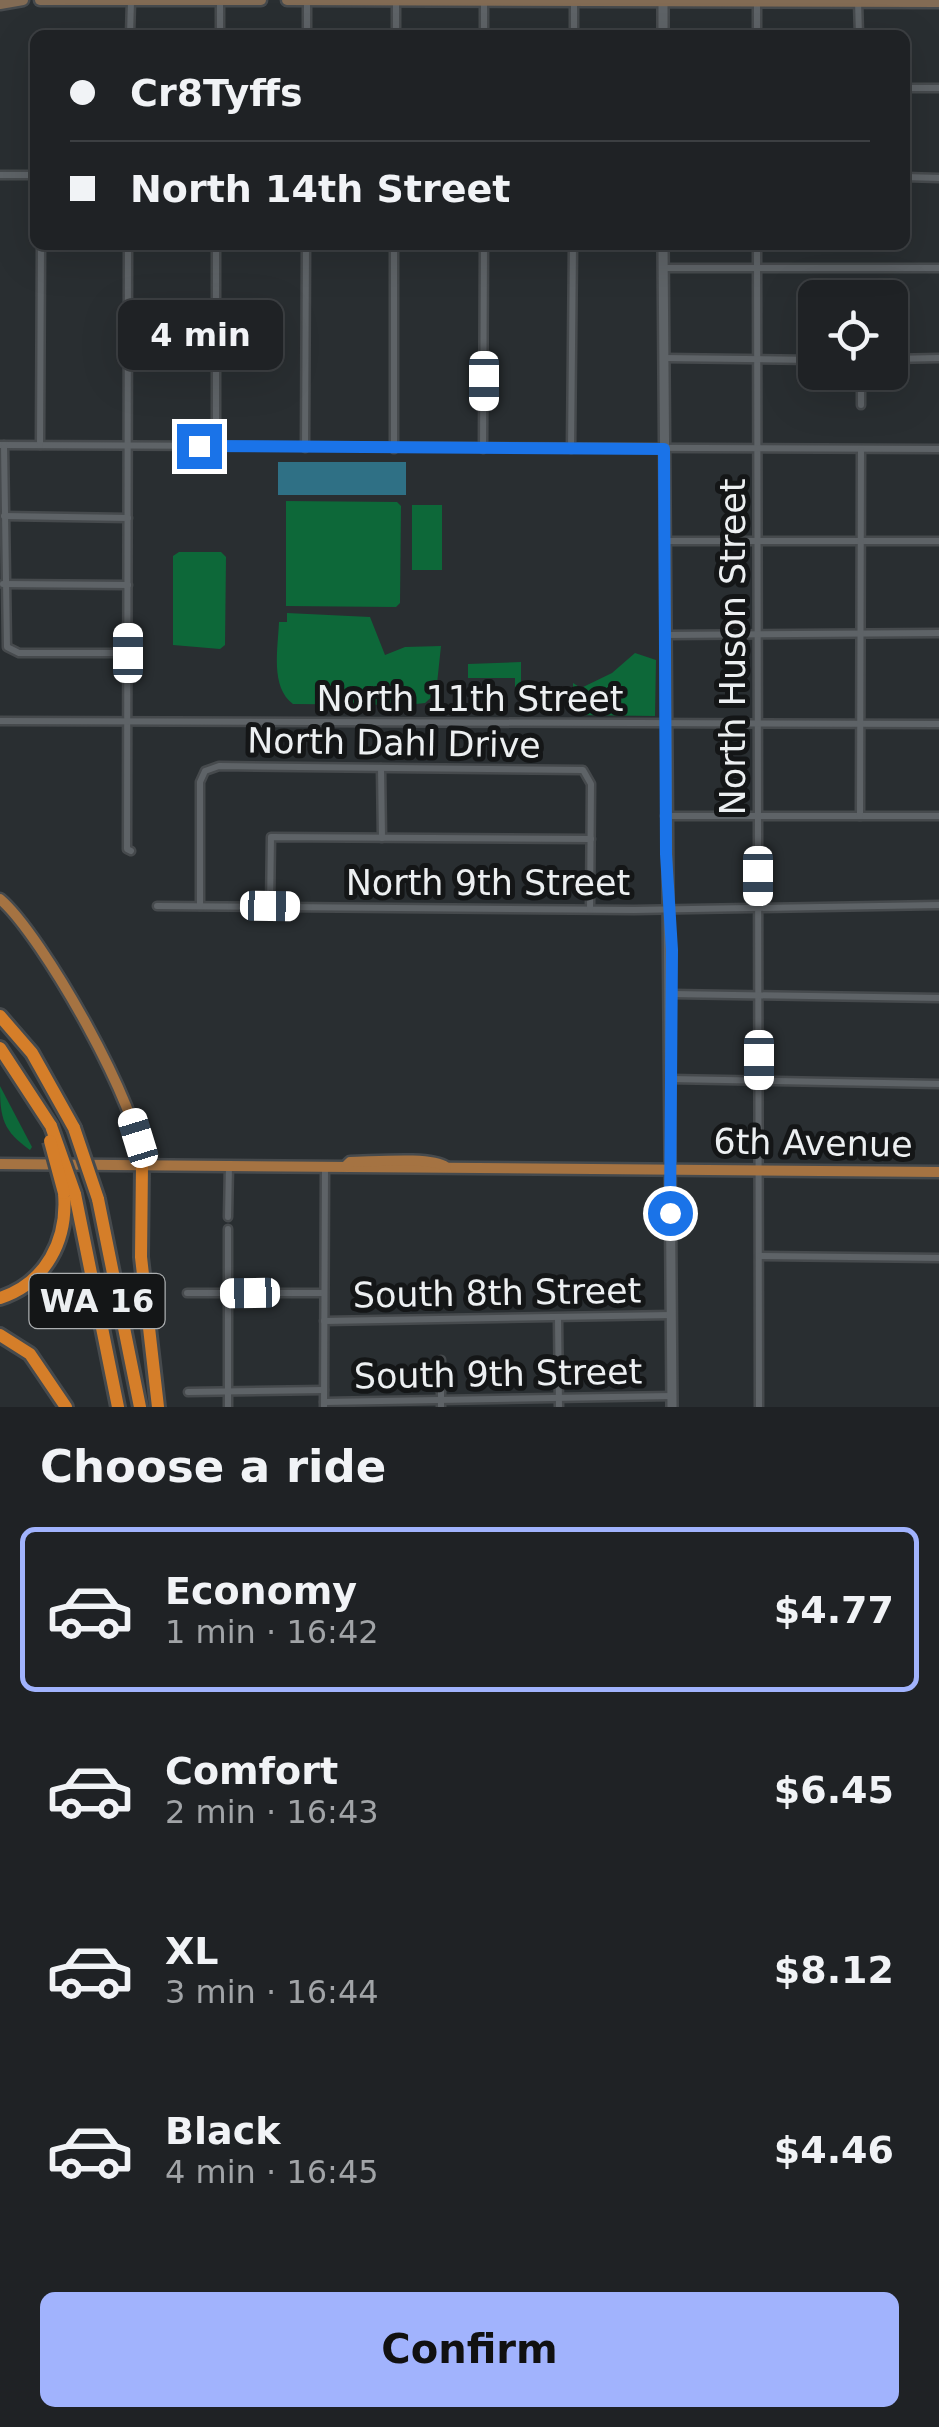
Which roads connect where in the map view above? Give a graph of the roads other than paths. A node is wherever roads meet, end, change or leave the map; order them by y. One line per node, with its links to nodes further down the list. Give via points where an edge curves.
1 (23, 0): 15 (main road)
2 (40, 0): 8 (main road)
3 (220, 0): 4 (main road); 8 (main road); 17 (street)
4 (261, 0)
5 (287, 0): 6 (main road)
6 (307, 0): 7 (main road); 18 (street)
7 (396, 0): 11 (main road); 19 (street)
8 (131, 1): 16 (street)
9 (574, 1): 11 (main road); 12 (main road); 21 (street)
10 (858, 1): 13 (main road); 14 (main road); 24 (street)
11 (484, 2): 20 (street)
12 (663, 2): 13 (main road); 22 (street)
13 (757, 2): 23 (street)
14 (939, 2)
15 (0, 4)
16 (130, 30)
17 (220, 30)
18 (307, 30)
19 (396, 30)
20 (484, 30)
21 (574, 30)
22 (663, 30)
23 (756, 30)
24 (858, 30)
25 (910, 88): 26 (street)
26 (939, 88)
27 (0, 175): 28 (street)
28 (30, 175)
29 (910, 178): 30 (street)
30 (939, 178)
31 (42, 250): 51 (street)
32 (128, 250): 52 (street)
33 (216, 250): 53 (street)
34 (306, 250): 54 (street)
35 (394, 250): 55 (street)
36 (484, 250): 56 (street)
37 (573, 250): 57 (street)
38 (664, 250): 40 (street)
39 (757, 250): 42 (street, North Huson Street)
40 (664, 268): 42 (street); 43 (street)
41 (939, 268): 42 (street, via 859,263)
42 (758, 269): 46 (street, North Huson Street)
43 (664, 358): 46 (street); 58 (street)
44 (939, 358): 45 (street)
45 (908, 359)
46 (758, 360): 47 (street); 60 (street, North Huson Street)
47 (798, 360)
48 (861, 390): 49 (street)
49 (861, 405)
50 (2, 445): 51 (street); 62 (street)
51 (40, 445): 52 (street)
52 (128, 446): 53 (street); 63 (street)
53 (216, 446): 54 (street)
54 (305, 448): 55 (street)
55 (394, 448): 56 (street)
56 (484, 449): 57 (street)
57 (572, 449): 58 (street)
58 (664, 449): 60 (street); 64 (street)
59 (939, 449): 61 (street)
60 (758, 450): 61 (street); 65 (street, North Huson Street)
61 (860, 450): 66 (street)
62 (4, 516): 63 (street); 68 (street)
63 (128, 518): 69 (street)
64 (664, 541): 65 (street); 73 (street)
65 (757, 541): 66 (street); 70 (street, North Huson Street)
66 (860, 541): 67 (street); 72 (street)
67 (939, 541)
68 (4, 584): 69 (street); 74 (street, via 8,648)
69 (128, 585): 74 (street)
70 (758, 633): 72 (street); 73 (street); 78 (street, North Huson Street)
71 (939, 633): 72 (street)
72 (861, 634): 79 (street)
73 (665, 635): 77 (street)
74 (128, 653): 76 (street)
75 (0, 721): 76 (street, North 11th Street)
76 (128, 723): 77 (street, North 11th Street); 88 (street)
77 (665, 724): 78 (street, North 11th Street); 82 (street)
78 (758, 724): 79 (street, North 11th Street); 83 (street, North Huson Street)
79 (862, 724): 80 (street, North 11th Street); 84 (street)
80 (939, 724)
81 (381, 768): 86 (street); 87 (street, North Dahl Drive, via 578,770 587,774); 92 (street, North Dahl Drive, via 219,766 202,775)
82 (665, 816): 83 (street); 95 (street)
83 (757, 816): 84 (street); 94 (street, North Huson Street)
84 (860, 816): 85 (street)
85 (939, 816)
86 (382, 838): 87 (street); 93 (street, via 271,836)
87 (591, 839): 96 (street)
88 (131, 851)
89 (0, 898): 107 (main road, via 24,924 116,1078)
90 (939, 904): 94 (street, North 9th Street)
91 (157, 906): 92 (street, North 9th Street)
92 (200, 906): 93 (street, North 9th Street)
93 (270, 906): 96 (street, North 9th Street)
94 (758, 906): 95 (street, North 9th Street); 98 (street, North Huson Street)
95 (670, 908): 96 (street, North 9th Street); 97 (street)
96 (590, 909)
97 (672, 994): 98 (street); 102 (street)
98 (759, 996): 99 (street); 103 (street, North Huson Street)
99 (939, 998)
100 (0, 1016): 136 (highway, WA 16, bridge, via 32,1053 74,1128 98,1199)
101 (0, 1048): 105 (highway, WA 16)
102 (670, 1080): 103 (street); 110 (street)
103 (759, 1082): 104 (street); 111 (street, North Huson Street)
104 (939, 1084)
105 (31, 1089): 113 (highway, bridge); 113 (highway, WA 16, bridge, via 51,1126)
106 (0, 1164): 107 (main road, 6th Avenue)
107 (142, 1165): 108 (main road, 6th Avenue); 137 (highway, via 141,1257)
108 (229, 1165): 109 (main road, 6th Avenue); 114 (street)
109 (324, 1166): 110 (main road, 6th Avenue); 118 (street)
110 (669, 1169): 111 (main road, 6th Avenue); 122 (street)
111 (759, 1170): 112 (main road, 6th Avenue); 116 (street, North Huson Street)
112 (939, 1172)
113 (69, 1194): 121 (highway, via 47,1265 23,1288); 135 (highway, WA 16)
114 (228, 1217)
115 (228, 1229): 120 (street)
116 (760, 1256): 117 (street); 139 (street, North Huson Street)
117 (939, 1258)
118 (324, 1292): 120 (street, South 8th Street); 124 (street)
119 (187, 1293): 120 (street, South 8th Street)
120 (228, 1293): 128 (street)
121 (0, 1298)
122 (671, 1315): 123 (street, South 8th Street); 131 (street)
123 (558, 1318): 124 (street, South 8th Street); 130 (street)
124 (324, 1321): 127 (street)
125 (0, 1335): 134 (highway, via 30,1354)
126 (441, 1360): 133 (street)
127 (324, 1390): 128 (street, South 9th Street); 132 (street)
128 (228, 1391): 129 (street, South 9th Street); 138 (street)
129 (188, 1392)
130 (559, 1402): 131 (street, South 9th Street); 133 (street, South 9th Street)
131 (672, 1402)
132 (324, 1404): 133 (street, South 9th Street)
133 (441, 1404)
134 (66, 1407)
135 (118, 1407)
136 (140, 1407)
137 (158, 1407)
138 (228, 1407)
139 (759, 1407)

